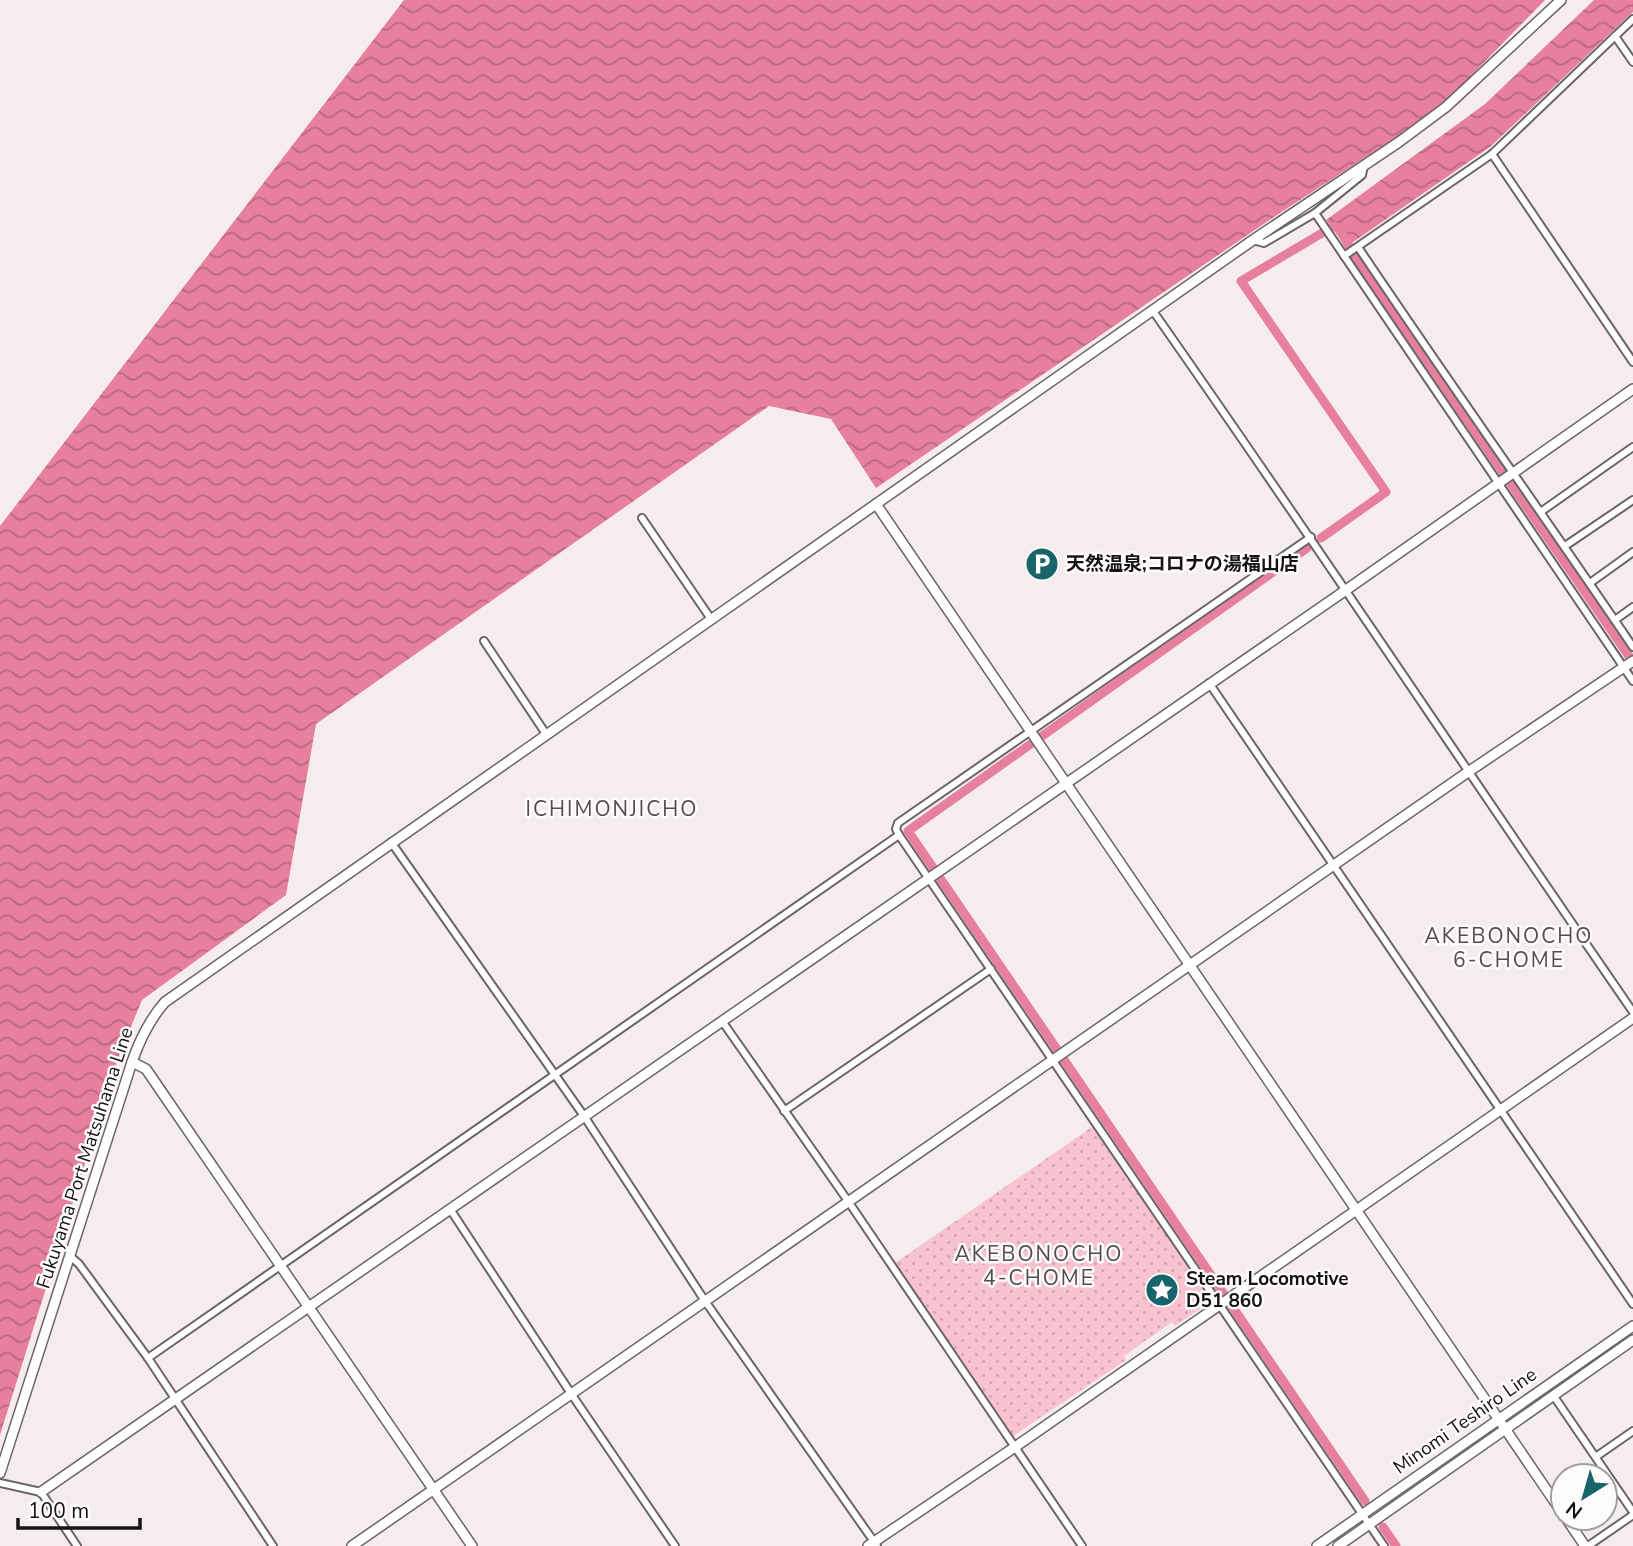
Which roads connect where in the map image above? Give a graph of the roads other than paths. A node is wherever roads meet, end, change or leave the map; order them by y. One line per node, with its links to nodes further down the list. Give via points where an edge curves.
1 (1561, 0): 6 (street, Fukuyama Port Matsuhama Line, via 1446,107)
2 (1633, 19): 3 (street)
3 (1615, 36): 4 (street); 5 (street)
4 (1633, 62)
5 (1492, 154): 9 (street); 12 (street)
6 (1364, 166): 7 (street, via 1362,175); 8 (street, Fukuyama Port Matsuhama Line)
7 (1315, 214): 8 (street, via 1264,243); 10 (street)
8 (1253, 240): 11 (street, Fukuyama Port Matsuhama Line)
9 (1356, 247): 10 (street); 15 (street)
10 (1346, 255): 16 (street)
11 (1153, 311): 18 (street, Fukuyama Port Matsuhama Line); 21 (street)
12 (1633, 362)
13 (1633, 388): 15 (street)
14 (1633, 447): 19 (street)
15 (1512, 473): 16 (street); 19 (street)
16 (1499, 482): 25 (street); 31 (street)
17 (1633, 500): 22 (street)
18 (876, 504): 27 (street, Fukuyama Port Matsuhama Line); 34 (street)
19 (1542, 512): 22 (street)
20 (642, 518): 27 (street)
21 (1311, 537): 25 (street); 34 (street)
22 (1565, 546): 24 (street)
23 (1633, 552): 24 (street)
24 (1590, 583): 28 (street)
25 (1346, 590): 33 (street); 36 (street)
26 (1633, 607): 28 (street)
27 (711, 619): 35 (street, Fukuyama Port Matsuhama Line)
28 (1615, 620): 30 (street)
29 (484, 641): 35 (street)
30 (1633, 647)
31 (1628, 664): 32 (street); 36 (street)
32 (1633, 681)
33 (1209, 683): 37 (street); 40 (street)
34 (1031, 733): 37 (street); 38 (street, via 898,822)
35 (546, 734): 39 (street, Fukuyama Port Matsuhama Line)
36 (1468, 772): 40 (street); 44 (street)
37 (1065, 782): 41 (street); 42 (street)
38 (900, 835): 41 (street); 49 (street)
39 (391, 842): 48 (street, Fukuyama Port Matsuhama Line, via 165,1002 153,1015); 49 (street)
40 (1334, 867): 42 (street); 50 (street)
41 (935, 874): 43 (street); 46 (street)
42 (1190, 967): 47 (street); 55 (street)
43 (991, 969): 47 (street); 51 (street)
44 (1633, 1012)
45 (1633, 1018): 50 (street)
46 (722, 1021): 51 (street); 52 (street)
47 (1059, 1057): 53 (street); 59 (street)
48 (132, 1062): 56 (street, Fukuyama Port Matsuhama Line); 57 (street, via 146,1069)
49 (555, 1074): 52 (street); 57 (street)
50 (1500, 1110): 55 (street); 60 (street)
51 (784, 1111): 53 (street)
52 (584, 1116): 54 (street); 58 (street)
53 (848, 1201): 58 (street); 71 (street)
54 (450, 1209): 61 (street); 65 (street)
55 (1355, 1210): 59 (street); 68 (street)
56 (70, 1256): 64 (street); 73 (street, Fukuyama Port Matsuhama Line)
57 (281, 1265): 61 (street); 64 (street)
58 (705, 1301): 65 (street); 81 (street)
59 (1220, 1304): 71 (street); 79 (street)
60 (1633, 1304)
61 (308, 1306): 67 (street); 75 (street)
62 (1633, 1326): 68 (street, Minomi Teshiro Line)
63 (1633, 1340): 66 (street, Minomi Teshiro Line)
64 (148, 1358): 67 (street)
65 (572, 1395): 75 (street); 86 (street)
66 (1553, 1395): 69 (street, Minomi Teshiro Line); 72 (street)
67 (176, 1400): 76 (street); 83 (street)
68 (1499, 1418): 69 (street); 79 (street, Minomi Teshiro Line)
69 (1506, 1429): 77 (street); 80 (street, Minomi Teshiro Line)
70 (1633, 1431): 72 (street)
71 (1015, 1447): 81 (street); 87 (street)
72 (1597, 1456): 78 (street)
73 (0, 1473)
74 (0, 1483): 76 (street)
75 (434, 1490): 84 (street); 85 (street)
76 (41, 1492): 82 (street)
77 (1549, 1494)
78 (1633, 1513): 91 (street)
79 (1362, 1514): 80 (street); 88 (street, Minomi Teshiro Line)
80 (1370, 1524): 89 (street, Minomi Teshiro Line); 90 (street)
81 (873, 1545)
82 (77, 1546)
83 (273, 1546)
84 (352, 1546)
85 (472, 1546)
86 (675, 1546)
87 (1082, 1546)
88 (1317, 1546)
89 (1338, 1546)
90 (1384, 1546)
91 (1586, 1546)

